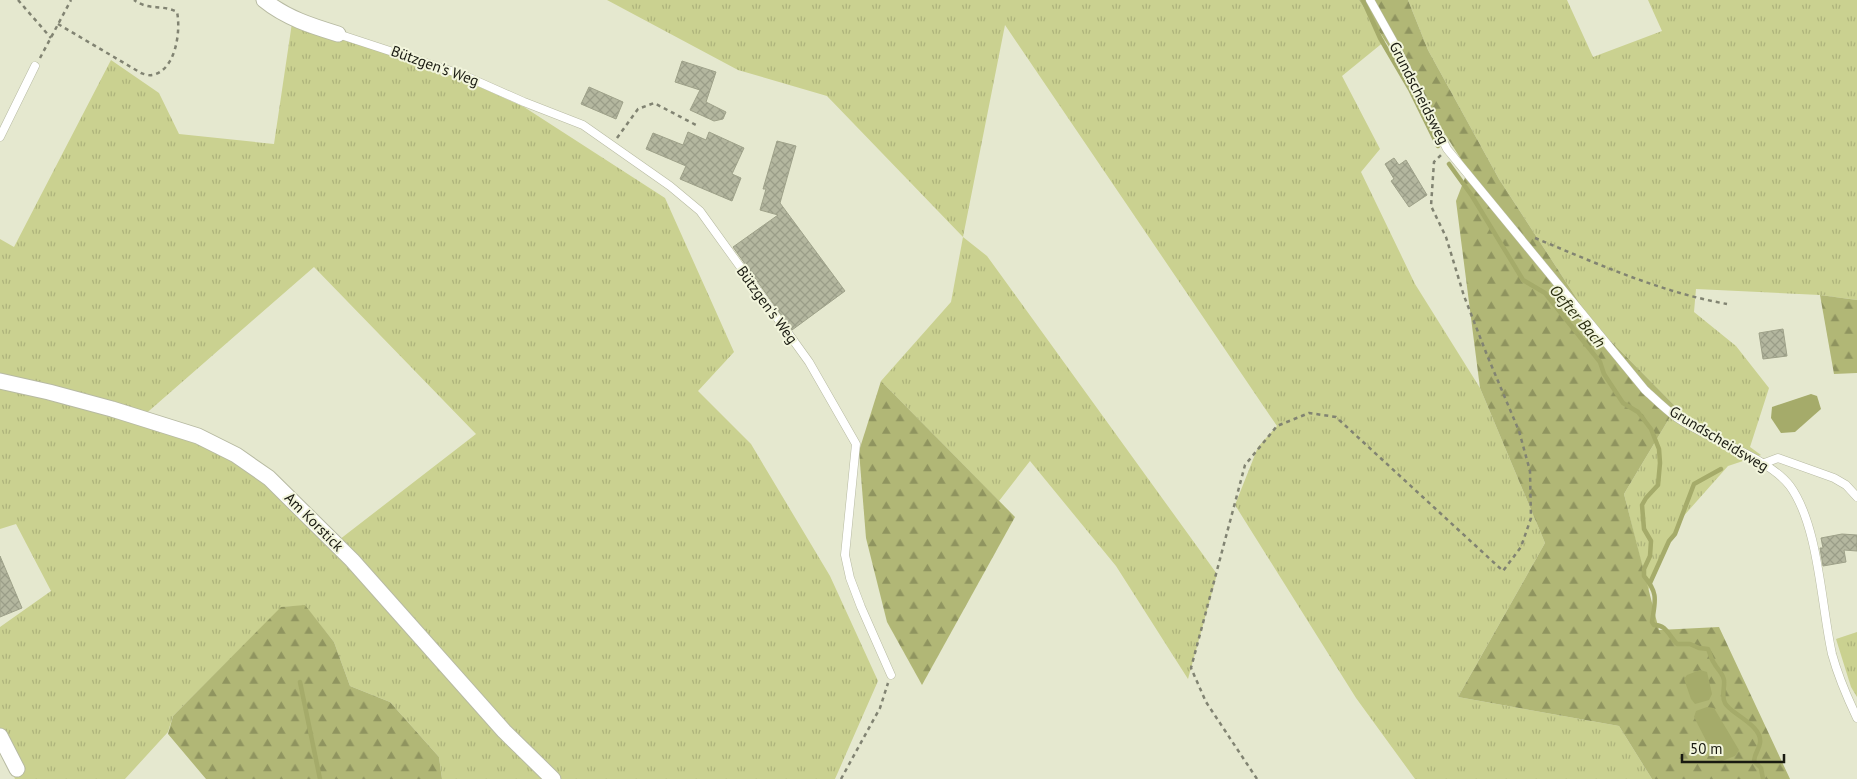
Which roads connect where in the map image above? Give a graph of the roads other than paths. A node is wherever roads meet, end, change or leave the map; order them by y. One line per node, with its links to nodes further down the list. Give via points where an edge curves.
1 (264, 0): 3 (street, via 310,26)
2 (1370, 0): 7 (lane, Grundscheidsweg, via 1448,149 1644,390 1676,417)
3 (338, 34): 9 (lane, Bützgen's Weg, via 463,75 583,125 700,211 809,362 856,444 845,555 861,607)
4 (36, 66): 5 (lane)
5 (0, 137)
6 (0, 381): 13 (street, Am Korstick, via 112,409 198,436 236,455 268,478 352,560 504,731)
7 (1762, 464): 8 (lane, via 1778,458 1846,485); 10 (lane, Grundscheidsweg, via 1790,485 1804,512 1832,654)
8 (1857, 497)
9 (891, 675)
10 (1857, 718)
11 (0, 736): 12 (street)
12 (17, 770)
13 (553, 779)

